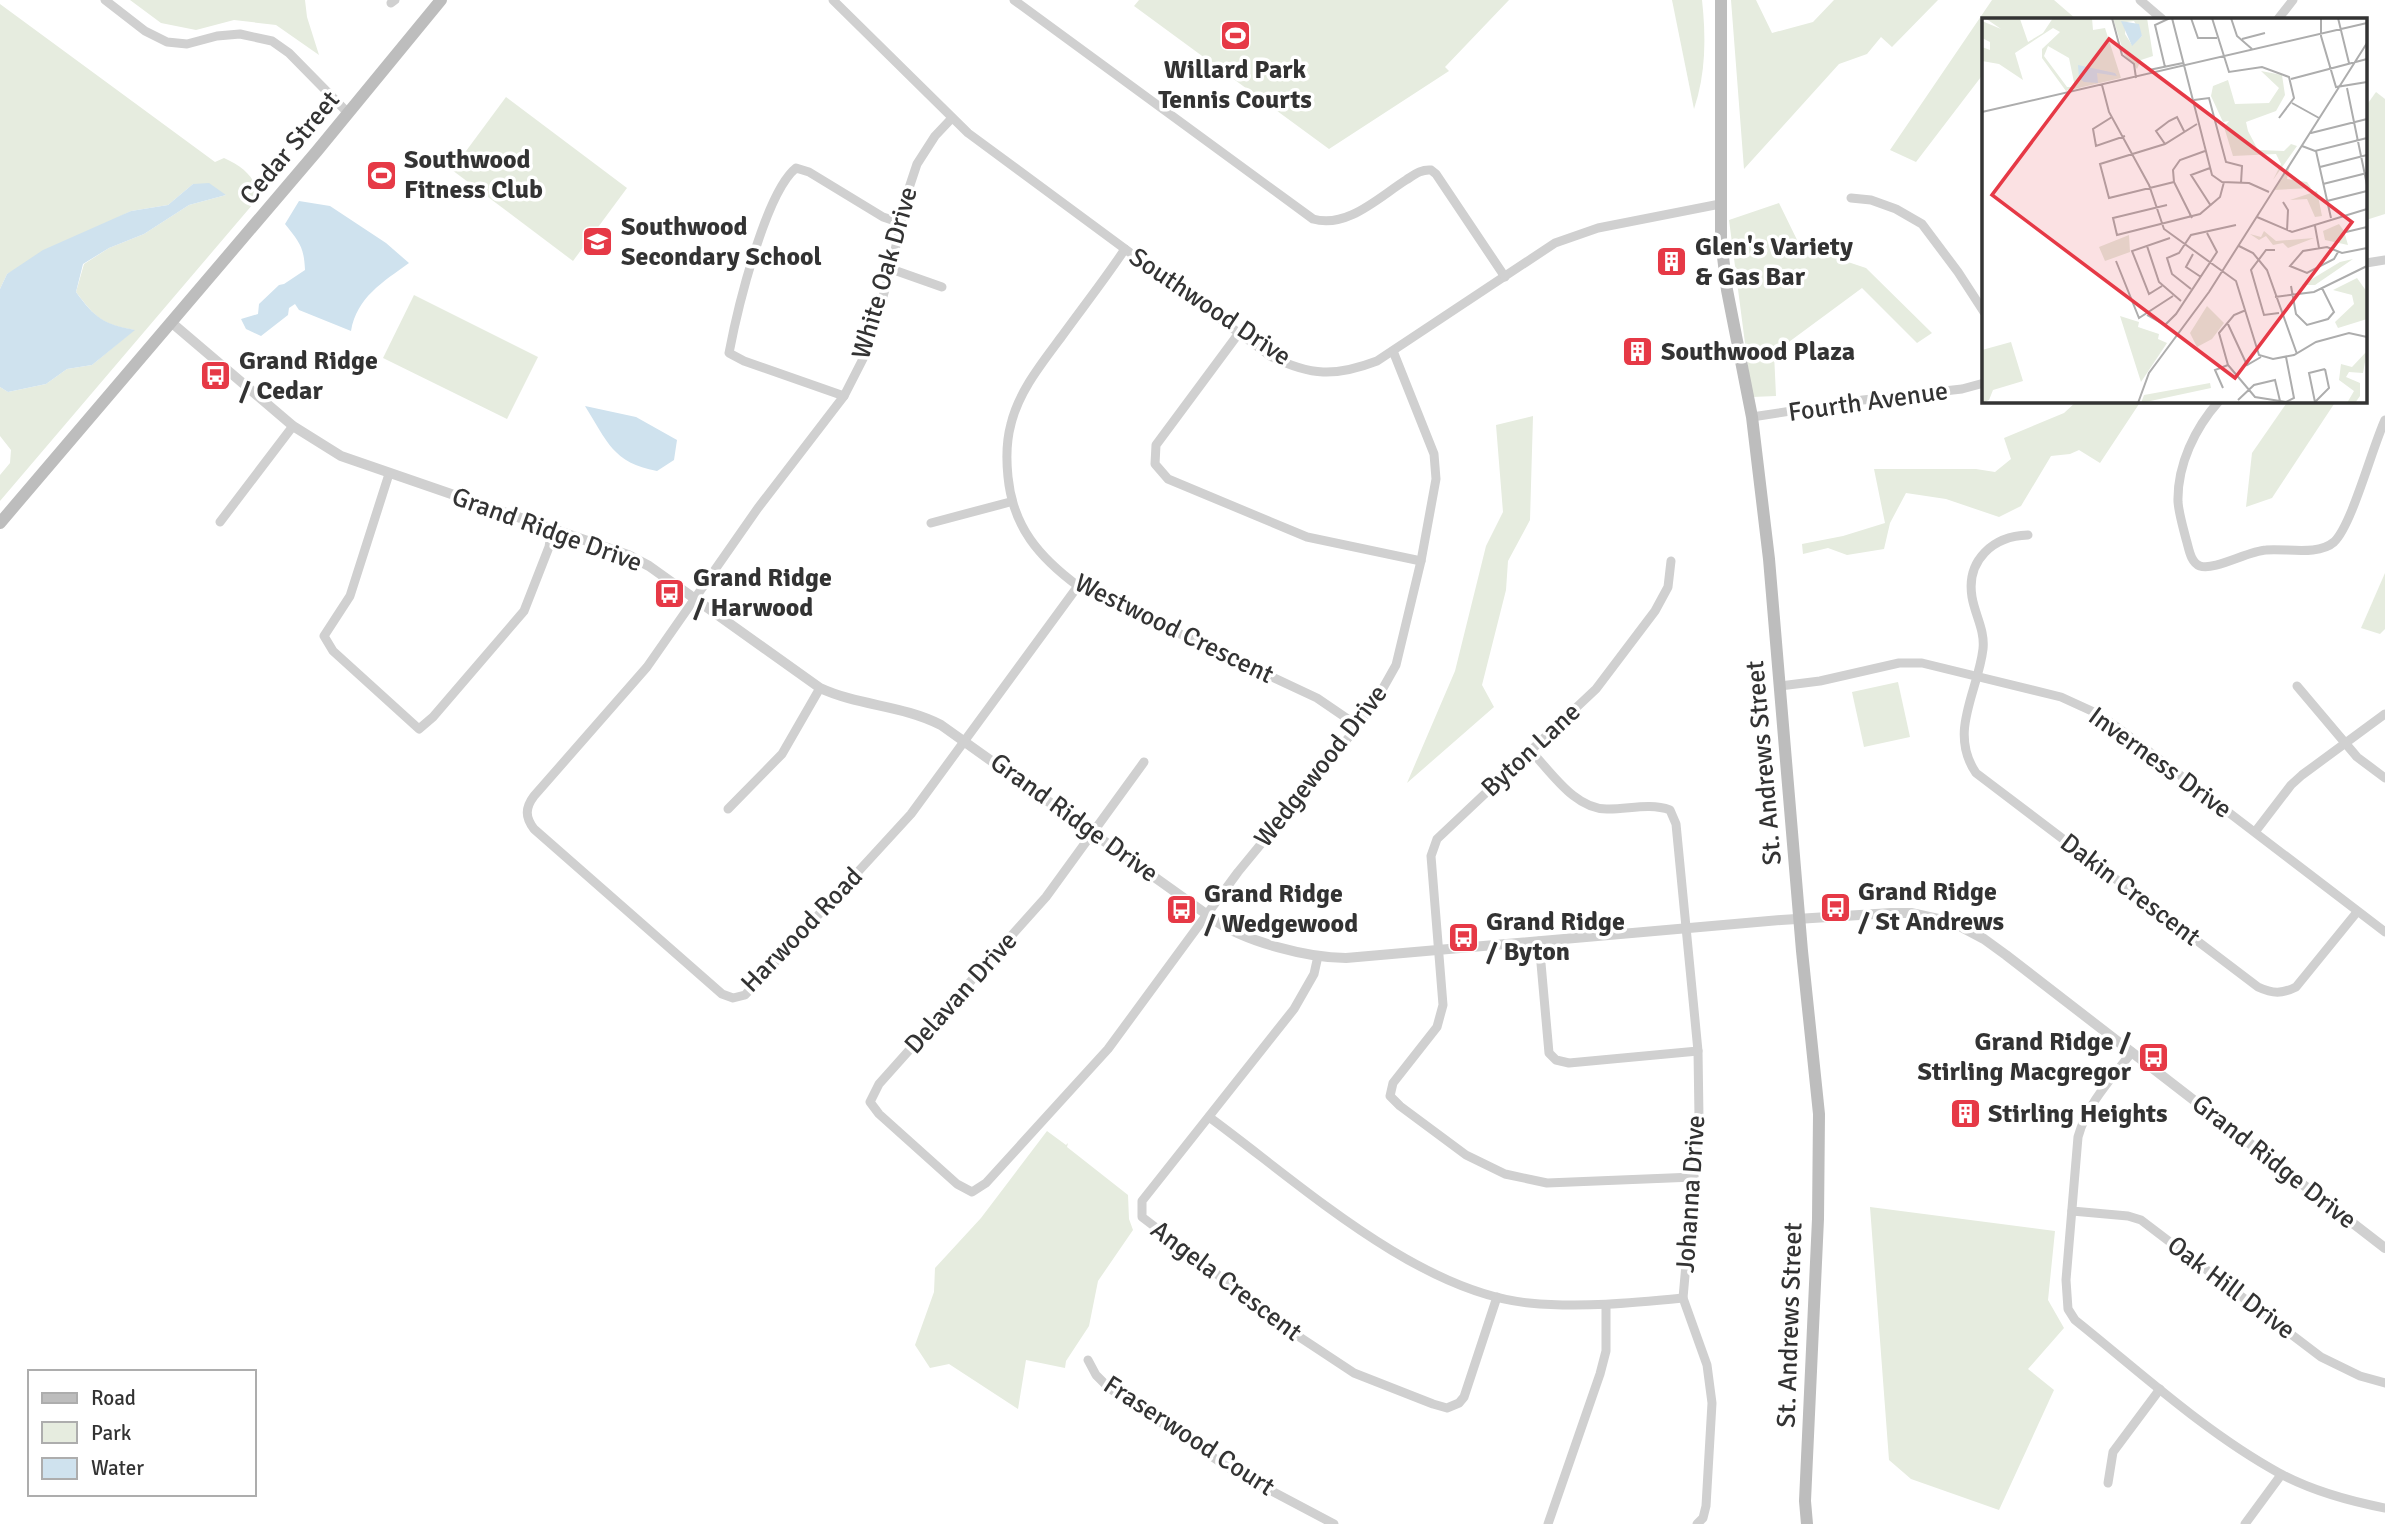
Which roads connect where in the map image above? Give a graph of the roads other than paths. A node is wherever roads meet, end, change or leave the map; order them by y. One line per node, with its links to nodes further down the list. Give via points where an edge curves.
1 (105, 0): 10 (street, via 167,42 187,44 240,34 272,41)
2 (441, 0): 10 (main road, Cedar Street)
3 (833, 0): 11 (street, Southwood Drive)
4 (1014, 0): 17 (street, via 1313,219 1346,218 1417,173 1431,170)
5 (1721, 0): 13 (main road, St. Andrews Street)
6 (2140, 0): 8 (street)
7 (2293, 0): 9 (street)
8 (2161, 18)
9 (2279, 18)
10 (348, 113): 20 (main road, Cedar Street)
11 (953, 117): 14 (street, White Oak Drive, via 917,164); 15 (street, Southwood Drive, via 981,143)
12 (1852, 198): 19 (street, via 1896,209 1922,224)
13 (1720, 204): 17 (street, Southwood Drive, via 1578,234 1555,243); 26 (main road, St. Andrews Street, via 1727,290)
14 (901, 223): 16 (street, White Oak Drive); 24 (street, via 796,168 786,176 762,230 729,353)
15 (1125, 249): 21 (street, Southwood Drive); 30 (street, Westwood Crescent, via 1023,393 1011,422 1006,453)
16 (891, 269): 18 (street); 24 (street, White Oak Drive, via 867,351)
17 (1505, 277): 22 (street, Southwood Drive)
18 (942, 287)
19 (1982, 309)
20 (172, 323): 28 (street, Grand Ridge Drive); 32 (main road, Cedar Street)
21 (1239, 333): 22 (street, Southwood Drive, via 1287,364 1327,374 1377,362); 36 (street, via 1156,444 1155,464 1168,479 1307,537)
22 (1393, 351): 36 (street, Wedgewood Drive, via 1436,467)
23 (1982, 383): 26 (street, Fourth Avenue)
24 (844, 396): 39 (street, White Oak Drive)
25 (2218, 402): 27 (street, via 2191,441 2178,503 2192,558 2210,568 2243,554 2318,549 2331,544 2343,532)
26 (1752, 417): 41 (main road, St. Andrews Street)
27 (2385, 420)
28 (293, 426): 29 (street, Grand Ridge Drive, via 341,456); 31 (street)
29 (389, 474): 34 (street, Grand Ridge Drive); 34 (street, via 350,596 324,636 333,651 419,729 524,611)
30 (1010, 502): 33 (street); 38 (street, Westwood Crescent, via 1038,551)
31 (219, 522)
32 (0, 523)
33 (931, 523)
34 (552, 529): 39 (street, Grand Ridge Drive, via 638,560)
35 (2028, 536): 40 (street, Dakin Crescent, via 1994,543 1975,566 1972,595 1984,642)
36 (1421, 561): 45 (street, Wedgewood Drive, via 1396,665)
37 (1671, 561): 48 (street, Byton Lane, via 1668,587 1655,611 1596,689)
38 (1078, 586): 45 (street, Westwood Crescent, via 1317,698); 46 (street, Harwood Road)
39 (695, 599): 43 (street, Grand Ridge Drive); 46 (street, Harwood Road, via 647,667 528,803 527,812 534,829 722,994 733,998 745,995 911,814)
40 (1976, 675): 41 (street, Inverness Drive, via 1910,662); 52 (street, Inverness Drive, via 2061,697 2096,713); 54 (street, Dakin Crescent, via 1964,748 1976,773 2258,987 2283,993 2296,987)
41 (1780, 686): 56 (main road, St. Andrews Street)
42 (2297, 686): 47 (street)
43 (820, 688): 46 (street, Grand Ridge Drive, via 844,698 911,711); 51 (street, via 782,754)
44 (2385, 715): 47 (street)
45 (1357, 726): 55 (street, Wedgewood Drive)
46 (966, 741): 53 (street, Grand Ridge Drive)
47 (2344, 743): 50 (street); 52 (street, via 2291,785)
48 (1531, 751): 57 (street, Johanna Drive, via 1568,791 1588,805 1605,810 1656,806 1670,810 1676,824); 60 (street, Byton Lane, via 1437,838 1431,856)
49 (1144, 762): 53 (street, Delavan Drive)
50 (2385, 778)
51 (728, 809)
52 (2255, 832): 54 (street, Inverness Drive)
53 (1094, 833): 55 (street, Grand Ridge Drive); 66 (street, Delavan Drive, via 1046,897 879,1084 870,1102 957,1184 972,1192)
54 (2357, 912): 58 (street, Inverness Drive)
55 (1206, 914): 61 (street, Grand Ridge Drive, via 1238,933); 66 (street, Wedgewood Drive, via 1108,1049)
56 (1800, 919): 57 (street, Grand Ridge Drive); 63 (street, Grand Ridge Drive, via 1911,913 1952,922 1995,947); 81 (main road, St. Andrews Street, via 1819,1114)
57 (1687, 928): 59 (street, Grand Ridge Drive); 62 (street, Johanna Drive)
58 (2385, 932)
59 (1539, 941): 60 (street, Grand Ridge Drive); 62 (street, via 1549,1053 1556,1060 1569,1063)
60 (1439, 950): 61 (street, Grand Ridge Drive); 65 (street, Byton Lane, via 1443,1005 1437,1027 1393,1083 1390,1096 1400,1106 1466,1155 1505,1174 1547,1183)
61 (1318, 956): 64 (street, Angela Crescent, via 1314,974 1294,1009)
62 (1698, 1051): 65 (street, Johanna Drive, via 1699,1118)
63 (2132, 1052): 67 (street, via 2083,1119); 68 (street, Grand Ridge Drive)
64 (1209, 1117): 69 (street, Johanna Drive, via 1409,1262); 69 (street, Angela Crescent, via 1142,1201 1142,1217 1354,1373 1447,1408 1459,1403)
65 (1693, 1177): 70 (street, Johanna Drive)
66 (986, 1183)
67 (2072, 1211): 73 (street, Oak Hill Drive, via 2141,1220 2321,1357); 74 (street, via 2068,1309 2075,1320)
68 (2385, 1248)
69 (1497, 1297): 71 (street, Johanna Drive, via 1527,1303)
70 (1683, 1298): 71 (street, Johanna Drive); 80 (street, via 1707,1366 1712,1403 1706,1506)
71 (1606, 1305): 79 (street, via 1600,1374)
72 (1088, 1360): 78 (street, Fraserwood Court, via 1096,1375 1121,1395 1232,1470)
73 (2385, 1383)
74 (2160, 1389): 75 (street); 76 (street, via 2112,1452)
75 (2281, 1475): 77 (street); 82 (street)
76 (2108, 1483)
77 (2385, 1508)
78 (1334, 1524)
79 (1548, 1524)
80 (1697, 1524)
81 (1807, 1524)
82 (2245, 1524)

